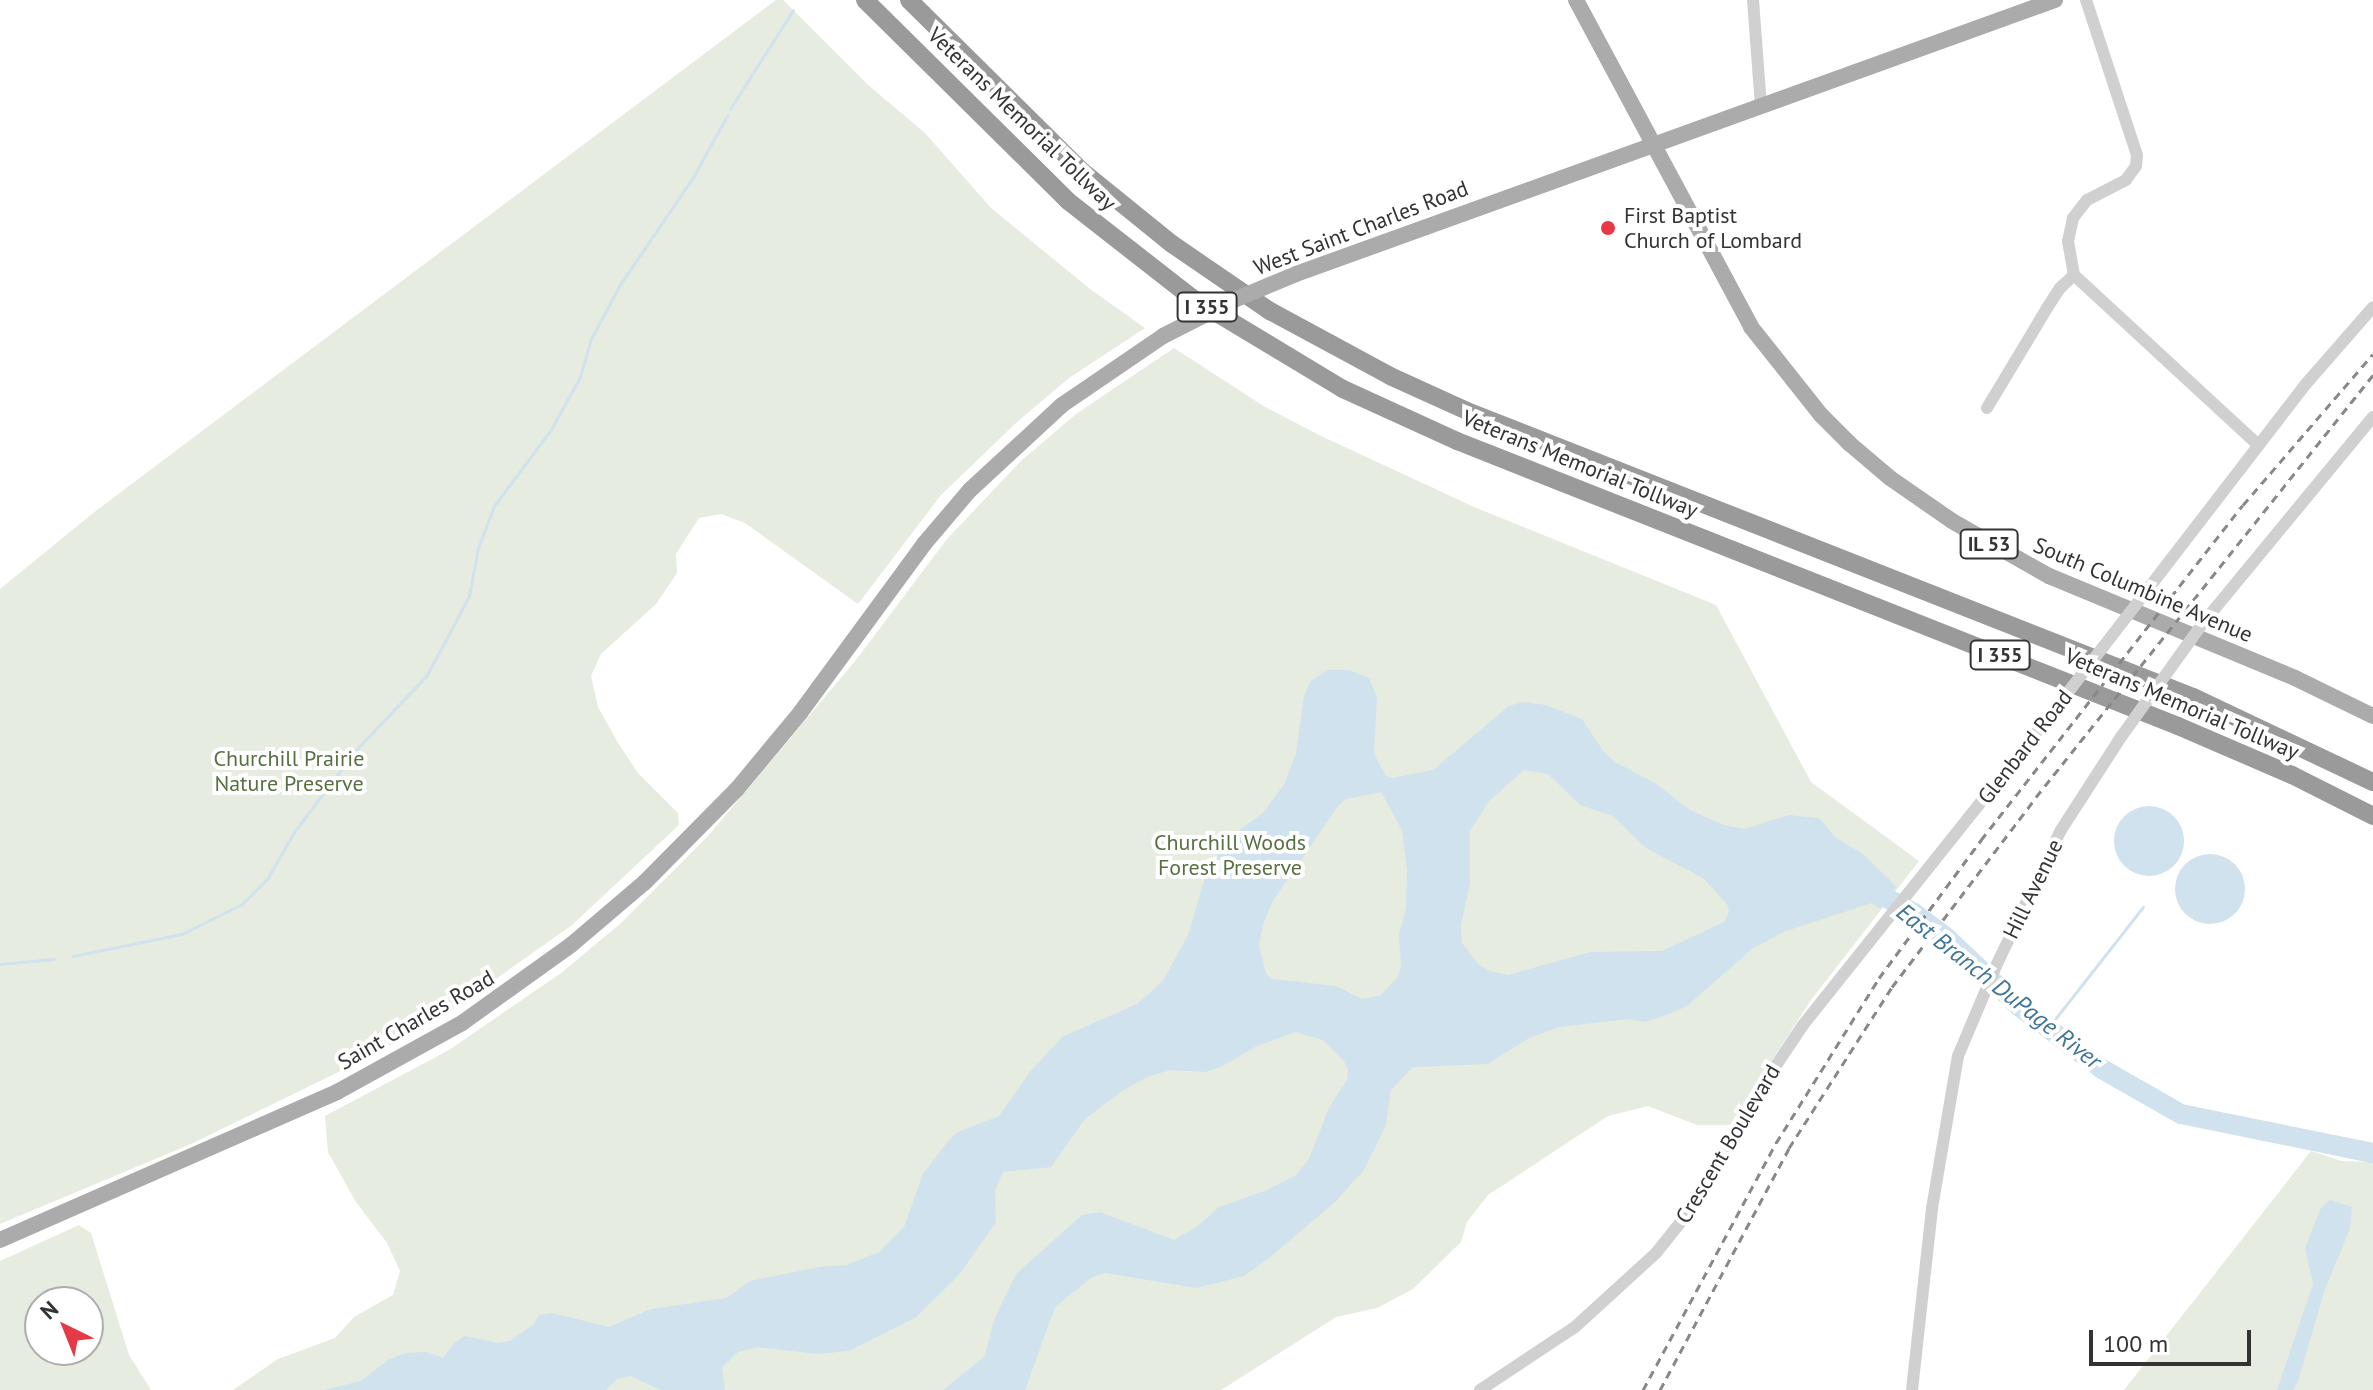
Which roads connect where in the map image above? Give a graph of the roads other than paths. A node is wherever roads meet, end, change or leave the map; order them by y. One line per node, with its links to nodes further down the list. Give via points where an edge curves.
1 (865, 0): 17 (highway, Veterans Memorial Tollway / I 355, via 1068,201 1192,298 1343,389 1457,441 2178,726)
2 (909, 0): 16 (highway, Veterans Memorial Tollway / I 355, via 1083,172 1172,244 1270,311 1390,376 2193,697)
3 (1576, 0): 8 (main road, IL 53)
4 (1753, 0): 7 (street)
5 (2055, 0): 7 (main road, West Saint Charles Road)
6 (2086, 0): 9 (street, via 2137,155 2126,180 2087,200 2073,218 2068,241)
7 (1761, 107): 8 (main road, West Saint Charles Road)
8 (1653, 144): 14 (main road, South Columbine Avenue / IL 53, via 1763,346 1821,415 1890,478 1975,536 2049,576); 15 (main road, West Saint Charles Road, bridge, via 1296,274 1163,336 1062,405 970,490)
9 (2074, 275): 11 (street, via 2060,288); 13 (street)
10 (2373, 307): 13 (street)
11 (1987, 408)
12 (2373, 417): 20 (street, Hill Avenue, bridge, via 2203,623 2121,737 2061,830 1996,966 1956,1070 1932,1208)
13 (2258, 445): 18 (street, Glenbard Road, bridge)
14 (2373, 716)
15 (784, 733): 19 (main road, Saint Charles Road, via 708,820 636,891 548,963 462,1023 326,1097)
16 (2373, 782)
17 (2373, 816)
18 (1906, 894): 21 (street, Crescent Boulevard, via 1784,1052 1692,1208 1656,1253 1575,1327)
19 (0, 1240)
20 (1910, 1389)
21 (1480, 1390)

